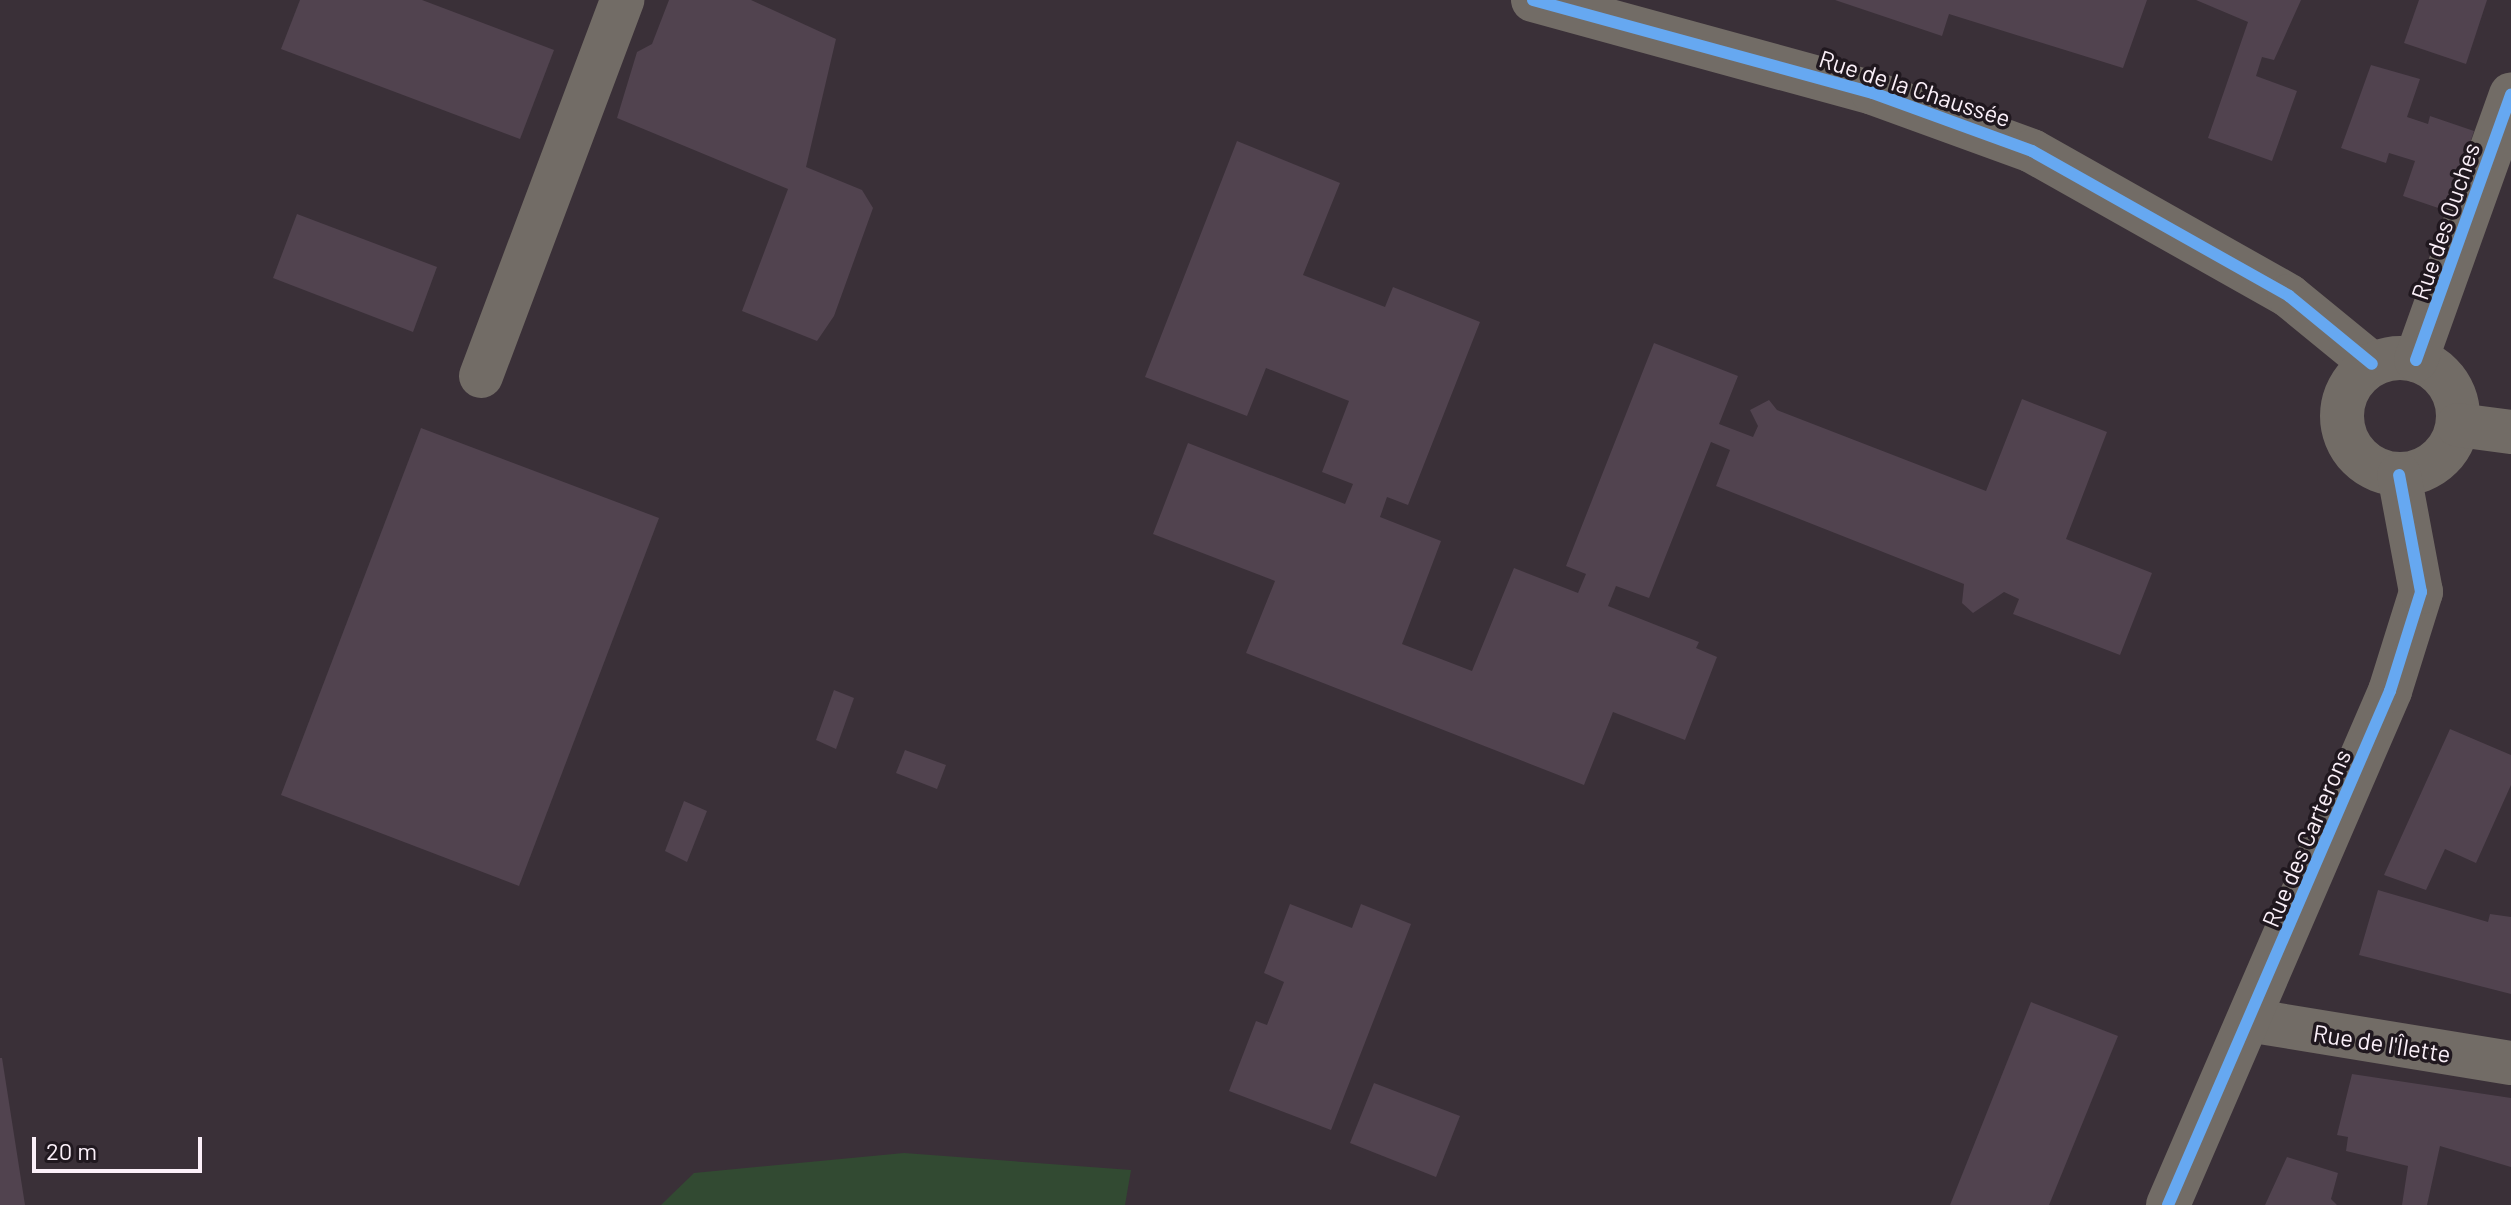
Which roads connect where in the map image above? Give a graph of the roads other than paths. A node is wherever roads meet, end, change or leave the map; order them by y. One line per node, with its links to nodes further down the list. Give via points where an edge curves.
1 (622, 0): 6 (street)
2 (1533, 0): 5 (street, Rue de la Chaussée, via 1873,93 2032,151 2289,296)
3 (2511, 95): 4 (street, Rue des Ouches)
4 (2416, 360): 5 (street); 7 (street, via 2440,374 2456,398)
5 (2372, 364): 9 (street, via 2342,404 2343,430 2364,461)
6 (481, 376)
7 (2458, 425): 8 (street); 9 (street, via 2438,461)
8 (2511, 432)
9 (2399, 475): 10 (street, Rue des Carterons, via 2421,592 2390,691)
10 (2254, 1021): 11 (street, Rue de l'Îlette); 12 (street, Rue des Carterons)
11 (2511, 1063)
12 (2168, 1205)

